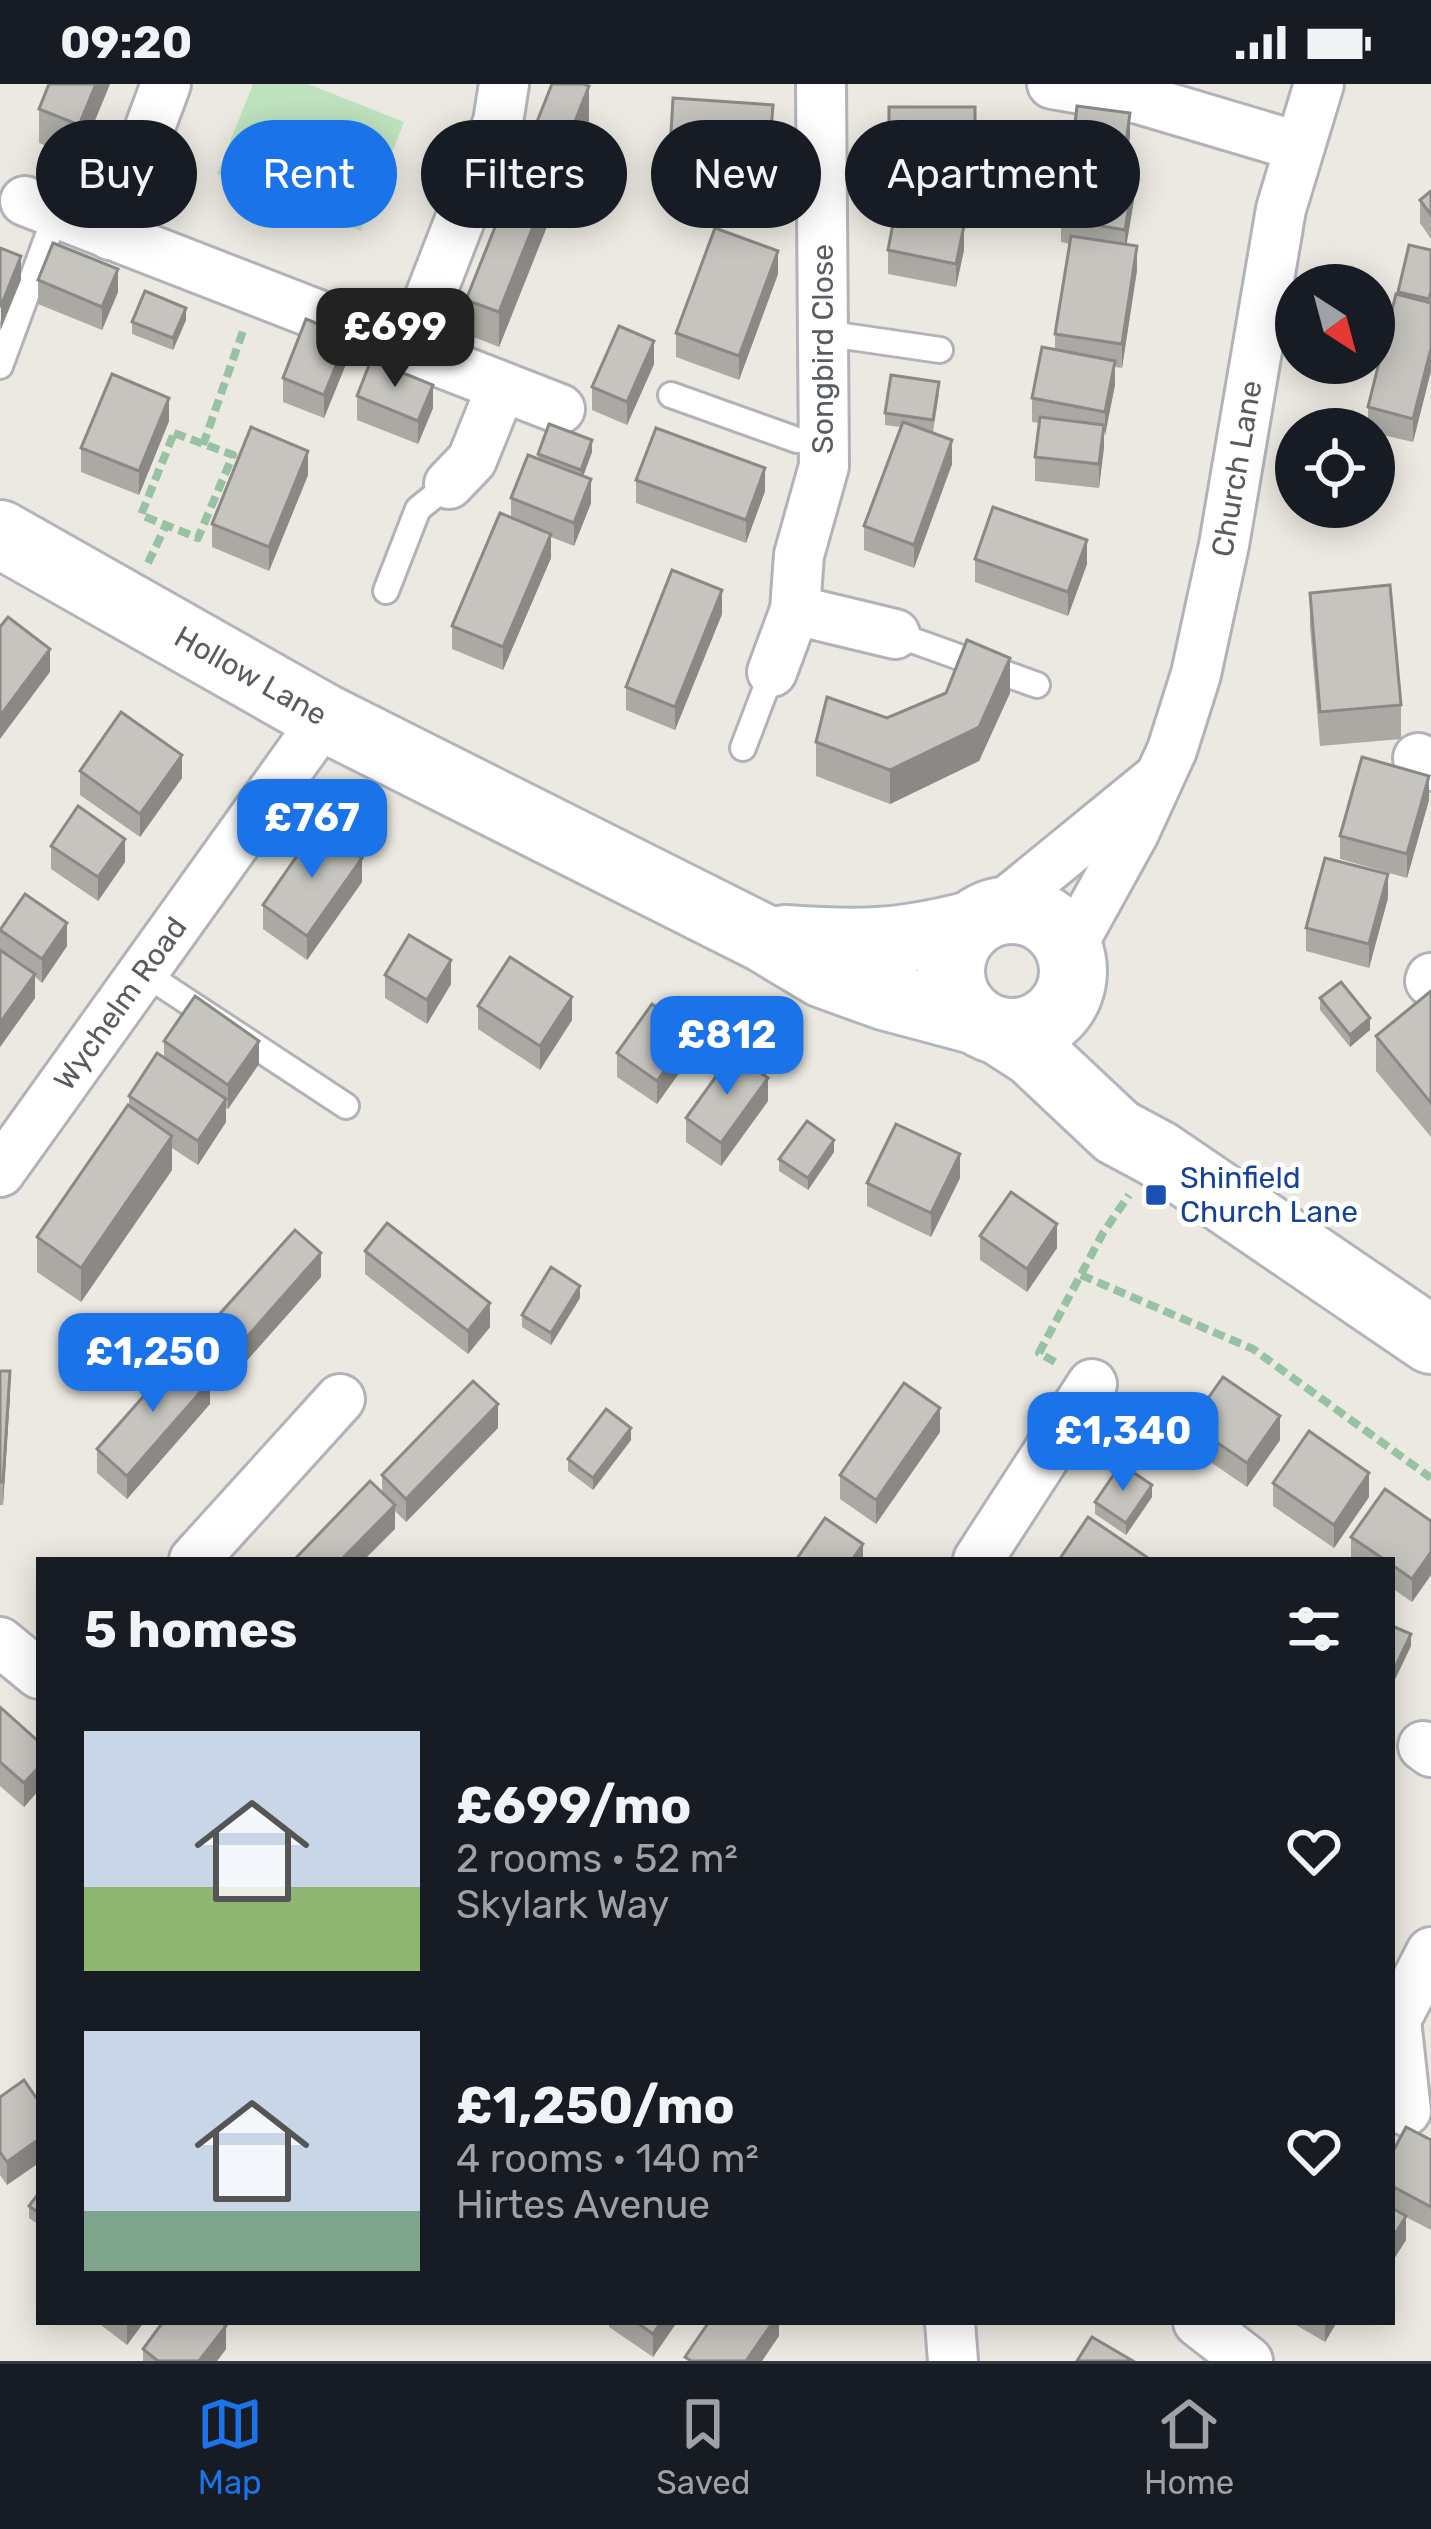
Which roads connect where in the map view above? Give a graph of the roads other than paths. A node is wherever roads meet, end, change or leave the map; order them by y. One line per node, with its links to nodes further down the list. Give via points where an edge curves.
1 (166, 84): 9 (street)
2 (504, 84): 11 (street, via 498,122)
3 (821, 84): 10 (street, Songbird Close)
4 (1052, 84): 6 (street)
5 (1319, 84): 7 (street, Church Lane)
6 (1141, 91): 7 (street)
7 (1297, 146): 27 (street, Church Lane, via 1208,624)
8 (27, 202): 9 (street); 13 (lane)
9 (110, 235): 11 (street)
10 (823, 333): 12 (lane); 17 (street, Songbird Close)
11 (410, 348): 14 (street)
12 (940, 350)
13 (0, 366)
14 (501, 388): 16 (street); 18 (street, via 472,460)
15 (671, 395): 17 (lane, via 797,440)
16 (560, 409)
17 (824, 440): 21 (street, Songbird Close)
18 (449, 484): 20 (lane, via 418,509)
19 (0, 534): 25 (main road, Hollow Lane)
20 (386, 591)
21 (796, 610): 22 (street); 23 (street, Songbird Close)
22 (895, 634): 24 (lane)
23 (772, 672): 26 (lane, Songbird Close)
24 (1037, 685)
25 (325, 718): 29 (main road, Hollow Lane); 31 (street, Wychelm Road)
26 (742, 748)
27 (1157, 778): 28 (street, Church Lane); 30 (street, Church Lane)
28 (982, 919): 29 (main road, Hollow Lane, via 866,945); 30 (main road, via 1017,910 1040,916 1058,930); 32 (main road, via 955,947 950,973 957,999)
29 (763, 938): 32 (main road, Hollow Lane, via 823,974)
30 (1071, 968): 32 (main road, via 1061,1008 1044,1023 1022,1031); 34 (main road, Hollow Lane, via 1096,1055)
31 (141, 971): 33 (lane); 35 (street, Wychelm Road)
32 (986, 1025): 34 (main road, Hollow Lane, via 1034,1054 1117,1132)
33 (346, 1106)
34 (1146, 1171): 36 (main road, Hollow Lane)
35 (0, 1172)
36 (1431, 1340)
37 (1092, 1384): 40 (street)
38 (340, 1399): 39 (street)
39 (197, 1557)
40 (979, 1557)
41 (0, 1642): 42 (street)
42 (36, 1672)
43 (1431, 1952): 44 (street, via 1396,2020)
44 (1410, 2113)
45 (950, 2325): 47 (street)
46 (1202, 2325): 48 (street)
47 (953, 2361)
48 (1249, 2361)

